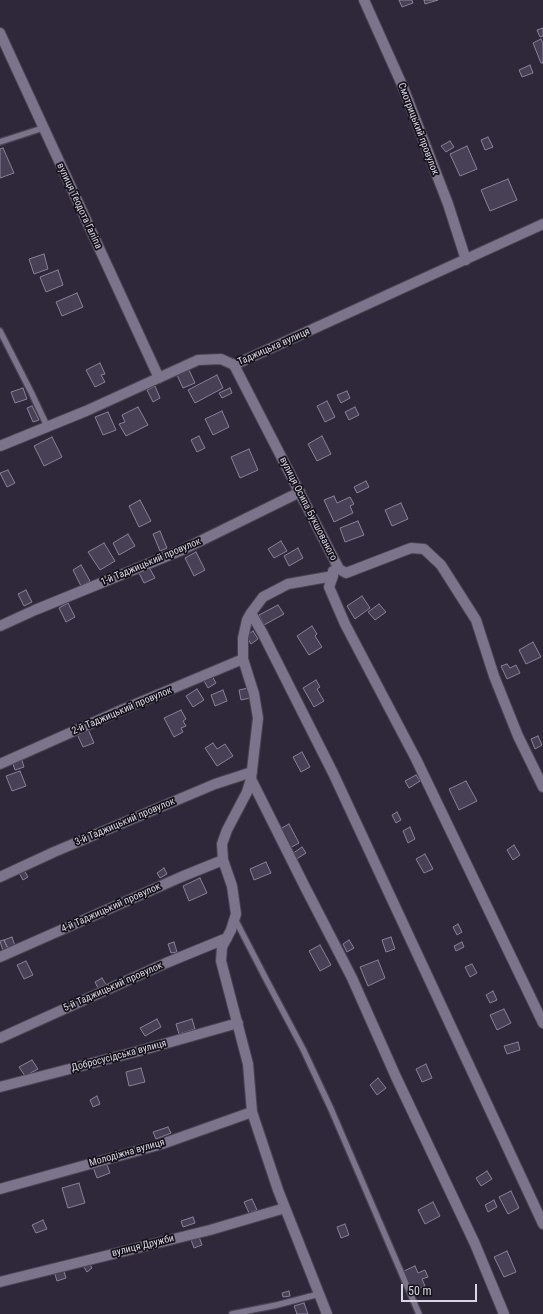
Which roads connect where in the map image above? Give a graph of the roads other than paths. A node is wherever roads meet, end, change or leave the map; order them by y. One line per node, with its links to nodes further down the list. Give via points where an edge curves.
1 (364, 0): 6 (street, Смотрицький провулок, via 403,87 448,204)
2 (0, 33): 3 (street, вулиця Теодота Галіпа)
3 (43, 128): 4 (lane); 9 (street, вулиця Теодота Галіпа)
4 (0, 142)
5 (543, 224): 6 (street, Таджицька вулиця)
6 (466, 260): 8 (street, Таджицька вулиця)
7 (0, 331): 10 (lane)
8 (234, 365): 9 (street, Таджицька вулиця, via 221,359 198,360); 12 (street, вулиця Осипа Букшованого)
9 (159, 378): 10 (street, Таджицька вулиця)
10 (47, 426): 11 (street, Таджицька вулиця)
11 (0, 446)
12 (300, 492): 13 (street, вулиця Осипа Букшованого); 16 (street, 1-й Таджицький провулок, via 182,550)
13 (333, 559): 14 (street); 20 (street, вулиця Осипа Букшованого, via 339,569 346,573 411,548 424,549 441,565 476,620 494,676 518,736)
14 (333, 576): 15 (street, via 288,584 263,597); 27 (street, via 329,587 345,624 416,759)
15 (251, 612): 17 (street, via 243,638); 33 (street, via 333,773)
16 (0, 626)
17 (243, 659): 18 (street, 2-й Таджицький провулок); 19 (street, via 254,694 258,718)
18 (0, 764)
19 (252, 776): 21 (street, via 222,844); 22 (street, 3-й Таджицький провулок, via 215,784 54,852); 39 (street, via 352,978 475,1244)
20 (543, 787)
21 (223, 860): 23 (street, via 232,886); 25 (street, 4-й Таджицький провулок)
22 (0, 878)
23 (235, 919): 24 (street); 38 (lane, via 328,1102)
24 (227, 938): 26 (street, via 222,946 221,961); 28 (street, 5-й Таджицький провулок)
25 (0, 958)
26 (238, 1023): 29 (street, Добросусідська вулиця); 30 (street, via 248,1064)
27 (543, 1023)
28 (0, 1038)
29 (0, 1087)
30 (252, 1112): 31 (street, Молодіжна вулиця, via 162,1144); 32 (street)
31 (0, 1189)
32 (285, 1208): 34 (street, вулиця Дружби, via 210,1230); 35 (street)
33 (543, 1224)
34 (0, 1282)
35 (319, 1294): 36 (lane); 37 (street)
36 (232, 1314)
37 (327, 1314)
38 (419, 1314)
39 (504, 1314)

